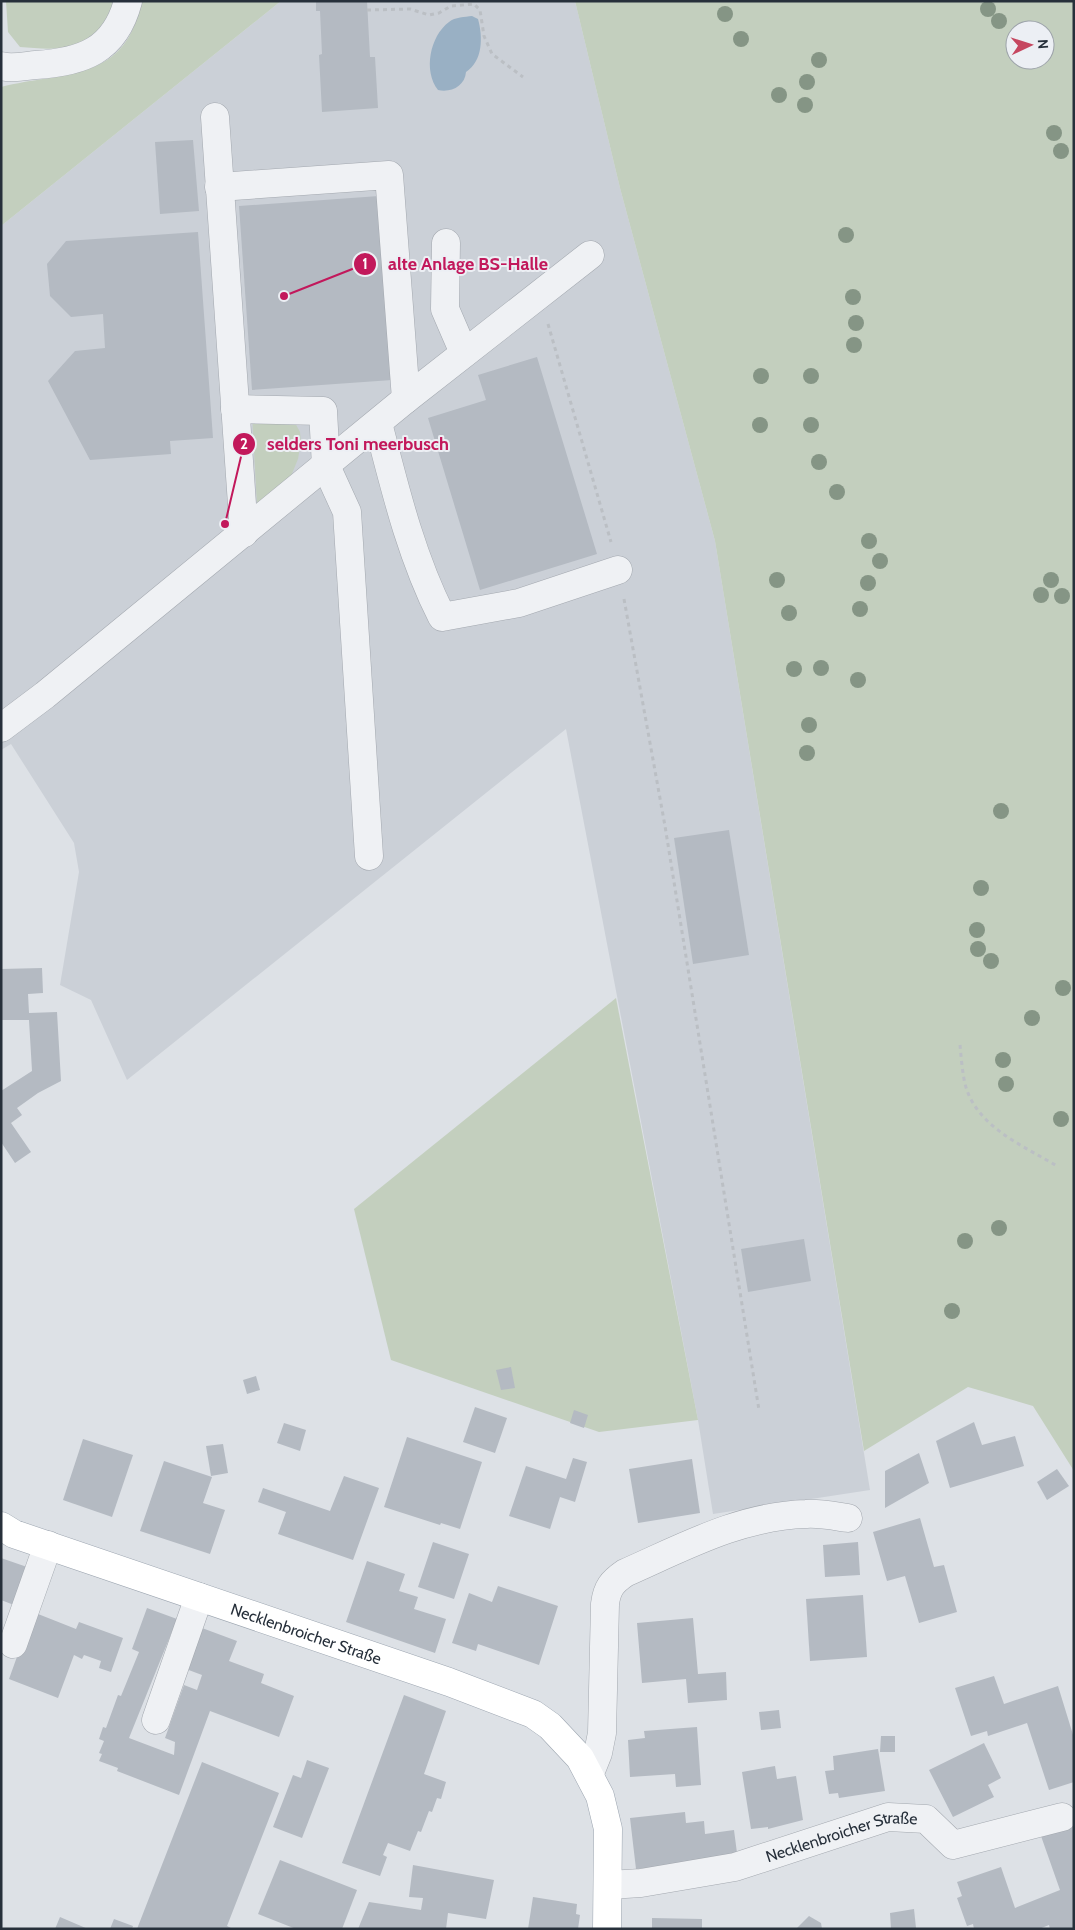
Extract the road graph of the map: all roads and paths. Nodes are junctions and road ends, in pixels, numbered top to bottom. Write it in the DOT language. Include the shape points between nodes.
graph roads {
  1 [pos="128,1"];
  2 [pos="368,10"];
  3 [pos="2,68"];
  4 [pos="522,77"];
  5 [pos="214,117"];
  6 [pos="220,187"];
  7 [pos="446,243"];
  8 [pos="590,255"];
  9 [pos="539,295"];
  10 [pos="464,353"];
  11 [pos="406,399"];
  12 [pos="235,409"];
  13 [pos="378,423"];
  14 [pos="326,466"];
  15 [pos="244,533"];
  16 [pos="618,570"];
  17 [pos="1,728"];
  18 [pos="369,856"];
  19 [pos="960,1045"];
  20 [pos="1057,1166"];
  21 [pos="758,1410"];
  22 [pos="848,1518"];
  23 [pos="1,1526"];
  24 [pos="48,1546"];
  25 [pos="199,1597"];
  26 [pos="13,1644"];
  27 [pos="156,1720"];
  28 [pos="590,1773"];
  29 [pos="1062,1817"];
  30 [pos="609,1885"];
  31 [pos="608,1929"];
  1 -- 3 [label="street" via="107,42 88,56 64,64"];
  2 -- 4 [label="path" via="410,9 429,15 451,6 474,4 480,10 484,36 492,54"];
  5 -- 6 [label="street"];
  6 -- 11 [label="street" via="389,175 401,222"];
  6 -- 12 [label="street"];
  7 -- 10 [label="street" via="445,309"];
  8 -- 9 [label="street"];
  9 -- 10 [label="street"];
  9 -- 16 [label="path"];
  10 -- 11 [label="street"];
  11 -- 13 [label="street"];
  12 -- 14 [label="street" via="323,411"];
  12 -- 15 [label="street"];
  13 -- 14 [label="street"];
  13 -- 16 [label="street" via="405,526 424,582 442,617 519,603"];
  14 -- 15 [label="street"];
  14 -- 18 [label="street" via="347,512"];
  15 -- 17 [label="street" via="204,558 96,644 40,690"];
  16 -- 21 [label="path" via="665,826"];
  19 -- 20 [label="path" via="964,1080 970,1098 981,1114 996,1129"];
  22 -- 28 [label="street" via="808,1514 759,1519 714,1533 613,1581 605,1604 602,1733"];
  23 -- 24 [label="main road, Necklenbroicher Straße"];
  24 -- 25 [label="main road, Necklenbroicher Straße"];
  24 -- 26 [label="street"];
  25 -- 27 [label="street"];
  25 -- 28 [label="main road, Necklenbroicher Straße" via="524,1710 550,1726 566,1741"];
  28 -- 30 [label="main road, Necklenbroicher Straße" via="600,1796 608,1830"];
  29 -- 30 [label="street, Necklenbroicher Straße" via="953,1845 926,1818 888,1817 735,1867 641,1883"];
  30 -- 31 [label="main road, Necklenbroicher Straße"];
}
